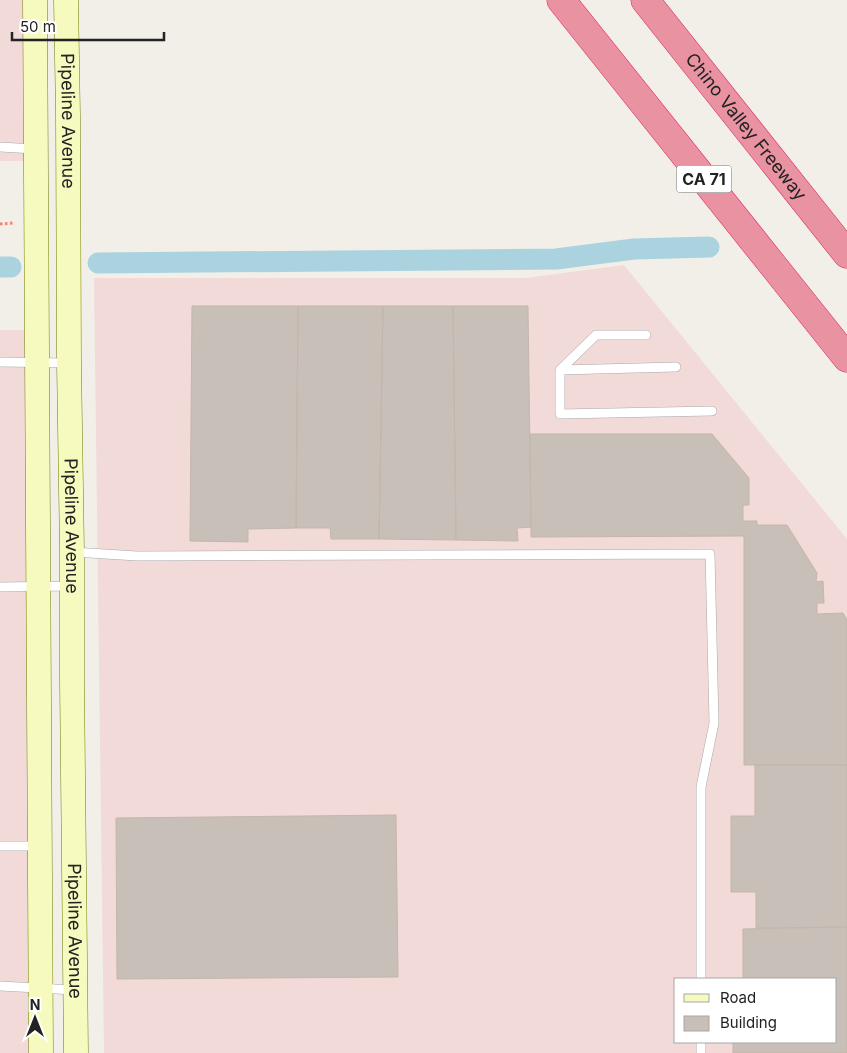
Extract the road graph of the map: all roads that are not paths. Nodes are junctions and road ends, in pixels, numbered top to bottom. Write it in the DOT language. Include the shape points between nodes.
graph roads {
  1 [pos="35,0"];
  2 [pos="66,0"];
  3 [pos="562,0"];
  4 [pos="645,0"];
  5 [pos="0,147"];
  6 [pos="35,149"];
  7 [pos="847,254"];
  8 [pos="646,335"];
  9 [pos="847,358"];
  10 [pos="0,362"];
  11 [pos="37,362"];
  12 [pos="69,363"];
  13 [pos="676,367"];
  14 [pos="560,370"];
  15 [pos="712,411"];
  16 [pos="72,552"];
  17 [pos="0,586"];
  18 [pos="39,586"];
  19 [pos="73,586"];
  20 [pos="0,846"];
  21 [pos="40,846"];
  22 [pos="701,978"];
  23 [pos="0,986"];
  24 [pos="41,988"];
  25 [pos="74,990"];
  26 [pos="42,1053"];
  27 [pos="76,1053"];
  1 -- 6 [label="main road, Pipeline Avenue"];
  2 -- 12 [label="main road, Pipeline Avenue"];
  3 -- 9 [label="highway, CA 71"];
  4 -- 7 [label="highway, Chino Valley Freeway"];
  5 -- 6 [label="lane"];
  6 -- 11 [label="main road, Pipeline Avenue"];
  8 -- 14 [label="lane" via="596,335"];
  10 -- 11 [label="lane"];
  11 -- 12 [label="lane"];
  11 -- 18 [label="main road, Pipeline Avenue"];
  12 -- 16 [label="main road, Pipeline Avenue"];
  13 -- 14 [label="lane"];
  14 -- 15 [label="lane" via="560,414"];
  16 -- 19 [label="main road, Pipeline Avenue"];
  16 -- 22 [label="lane" via="137,556 710,554 714,723 701,787"];
  17 -- 18 [label="lane"];
  18 -- 19 [label="lane"];
  18 -- 21 [label="main road, Pipeline Avenue"];
  19 -- 25 [label="main road, Pipeline Avenue"];
  20 -- 21 [label="lane"];
  21 -- 24 [label="main road, Pipeline Avenue"];
  23 -- 24 [label="lane"];
  24 -- 25 [label="lane"];
  24 -- 26 [label="main road, Pipeline Avenue"];
  25 -- 27 [label="main road, Pipeline Avenue"];
}
